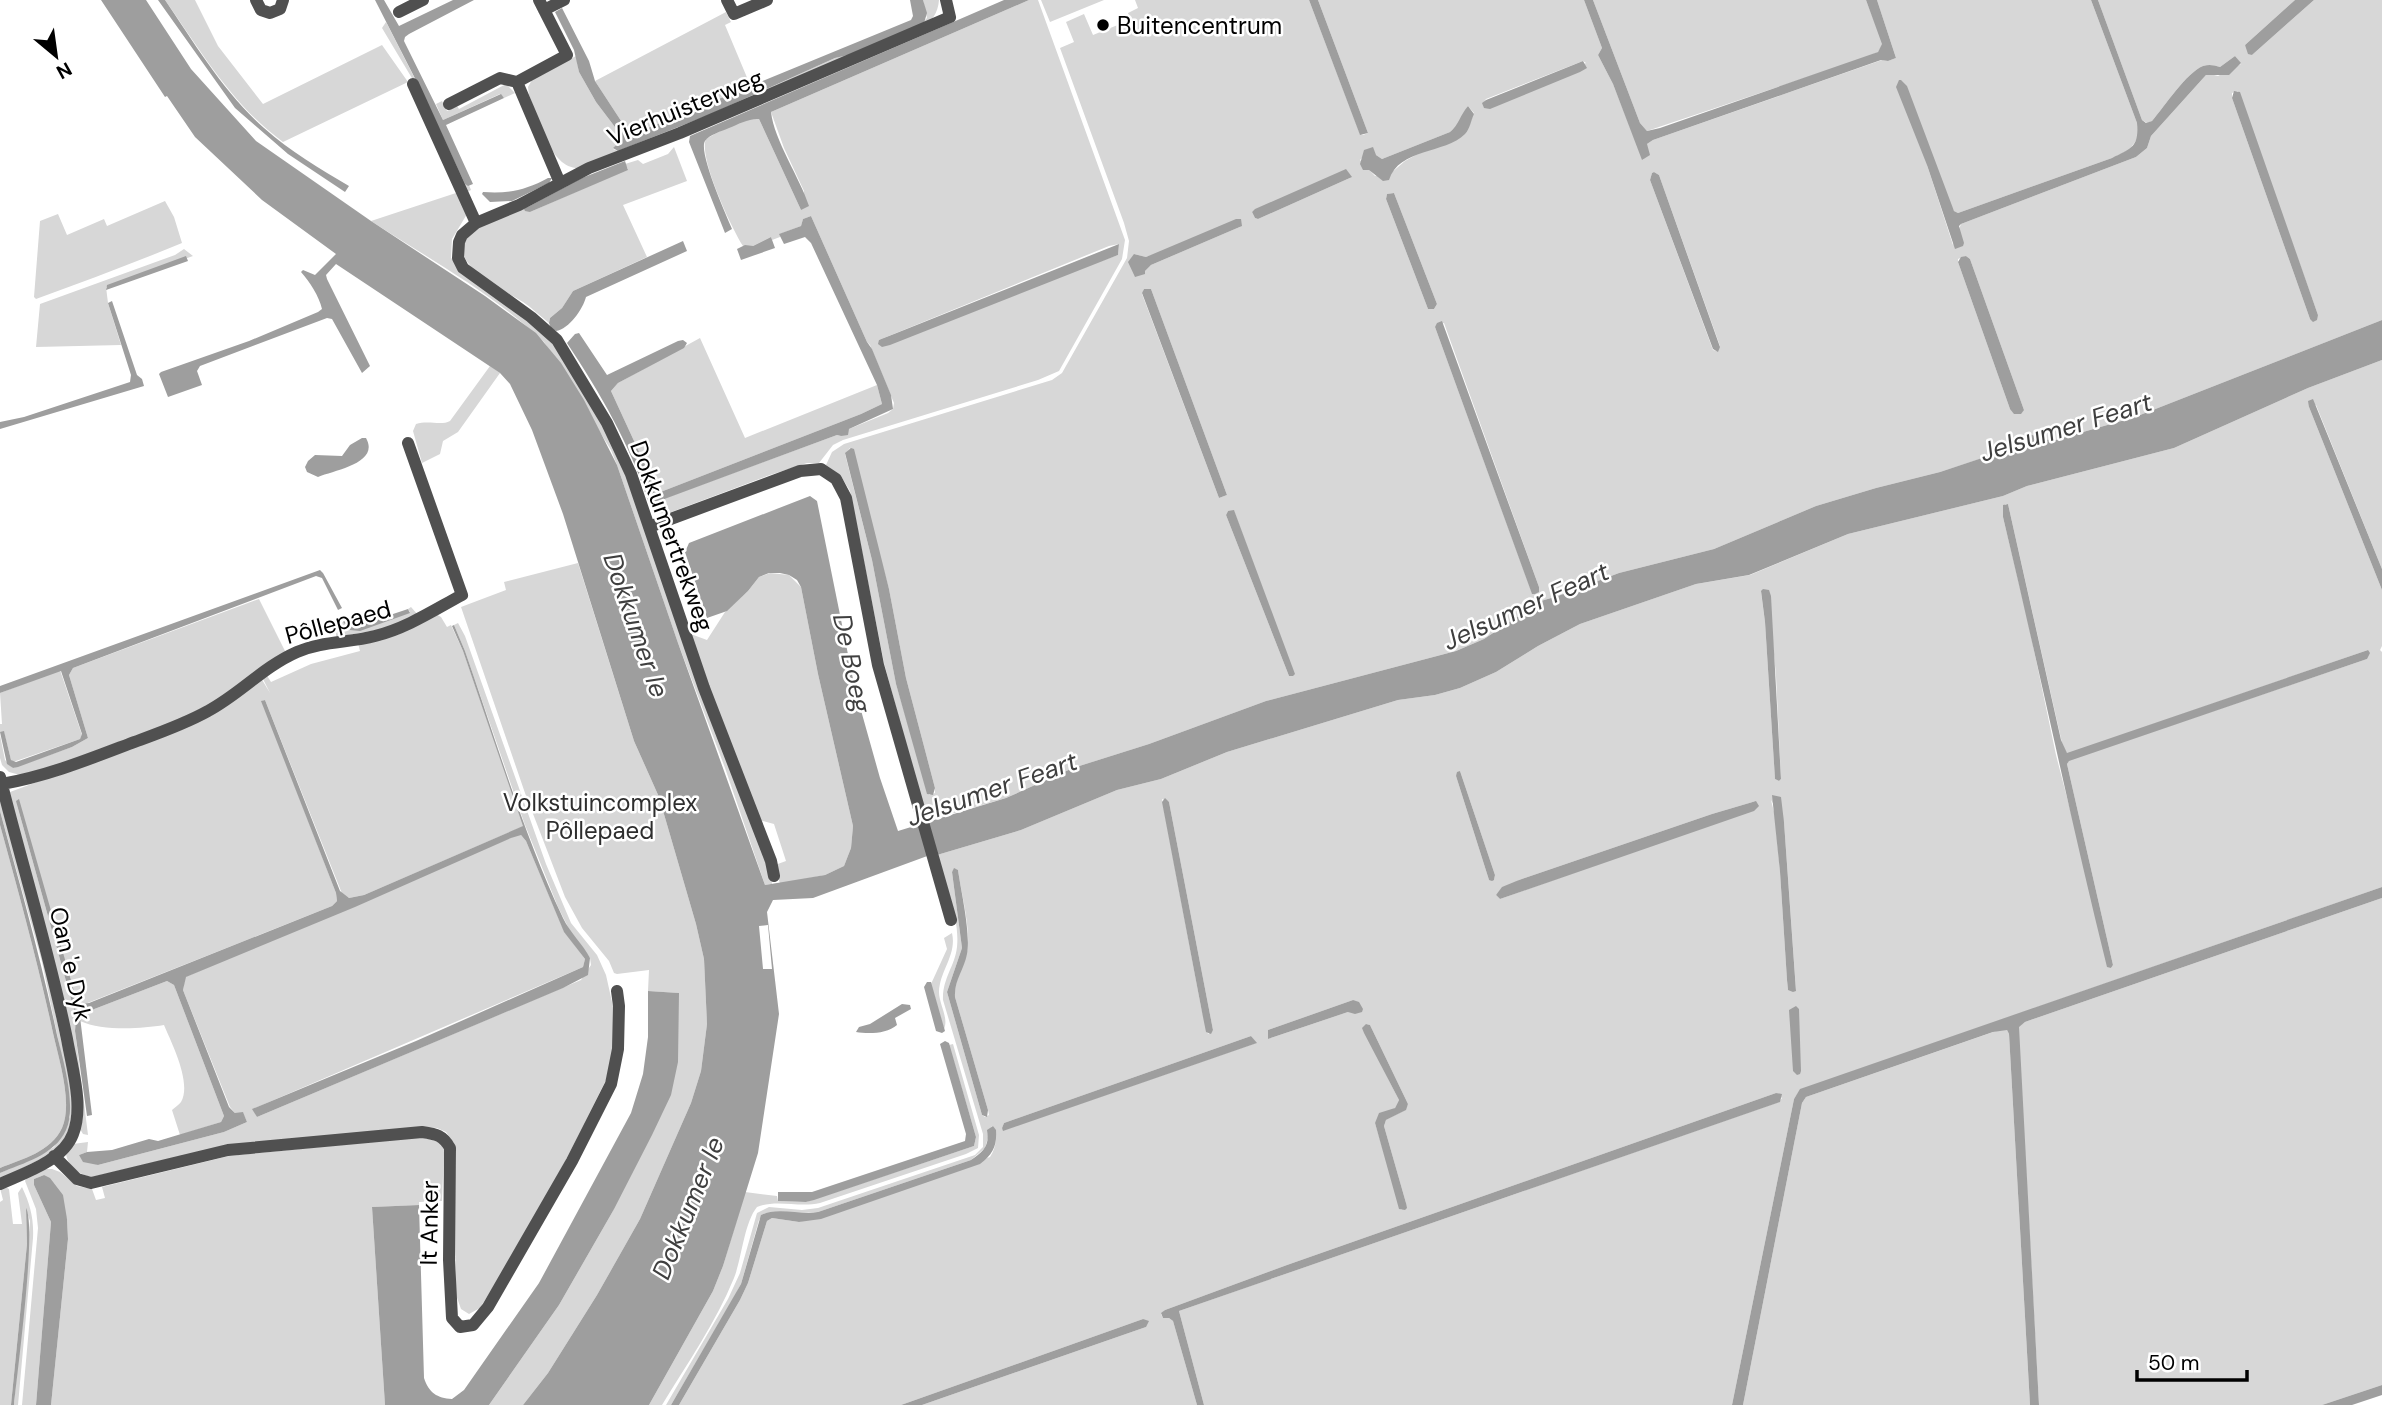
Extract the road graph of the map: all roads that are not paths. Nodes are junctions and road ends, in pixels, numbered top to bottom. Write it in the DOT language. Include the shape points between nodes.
graph roads {
  1 [pos="256,0"];
  2 [pos="283,0"];
  3 [pos="423,0"];
  4 [pos="564,0"];
  5 [pos="727,0"];
  6 [pos="766,0"];
  7 [pos="946,0"];
  8 [pos="542,5"];
  9 [pos="399,12"];
  10 [pos="517,82"];
  11 [pos="413,84"];
  12 [pos="449,104"];
  13 [pos="560,183"];
  14 [pos="476,223"];
  15 [pos="408,443"];
  16 [pos="649,527"];
  17 [pos="1,780"];
  18 [pos="774,876"];
  19 [pos="951,920"];
  20 [pos="617,991"];
  21 [pos="54,1156"];
  22 [pos="0,1184"];
  1 -- 2 [label="street" via="261,10 270,13 280,9"];
  3 -- 9 [label="street"];
  4 -- 8 [label="street"];
  5 -- 6 [label="street" via="734,14"];
  7 -- 13 [label="street, Vierhuisterweg" via="950,17"];
  8 -- 10 [label="street" via="567,55"];
  10 -- 12 [label="street" via="500,78"];
  10 -- 13 [label="street"];
  11 -- 14 [label="street"];
  13 -- 14 [label="street, Vierhuisterweg"];
  14 -- 16 [label="street, Dokkumertrekweg" via="458,242 458,258 469,273 531,317 562,347 620,449"];
  15 -- 17 [label="street, Pôllepaed" via="462,595 389,632 315,646 283,658 223,703 188,721 57,772"];
  16 -- 18 [label="street, Dokkumertrekweg"];
  16 -- 19 [label="street" via="811,468 836,479 846,498 878,664"];
  17 -- 21 [label="street, Oan 'e Dyk" via="51,967 73,1076 76,1124 72,1136"];
  20 -- 21 [label="street, It Anker" via="618,1049 611,1084 516,1261 479,1320 469,1327 460,1327 452,1318 450,1148 435,1133 228,1150 91,1183 77,1179"];
  21 -- 22 [label="street"];
}
